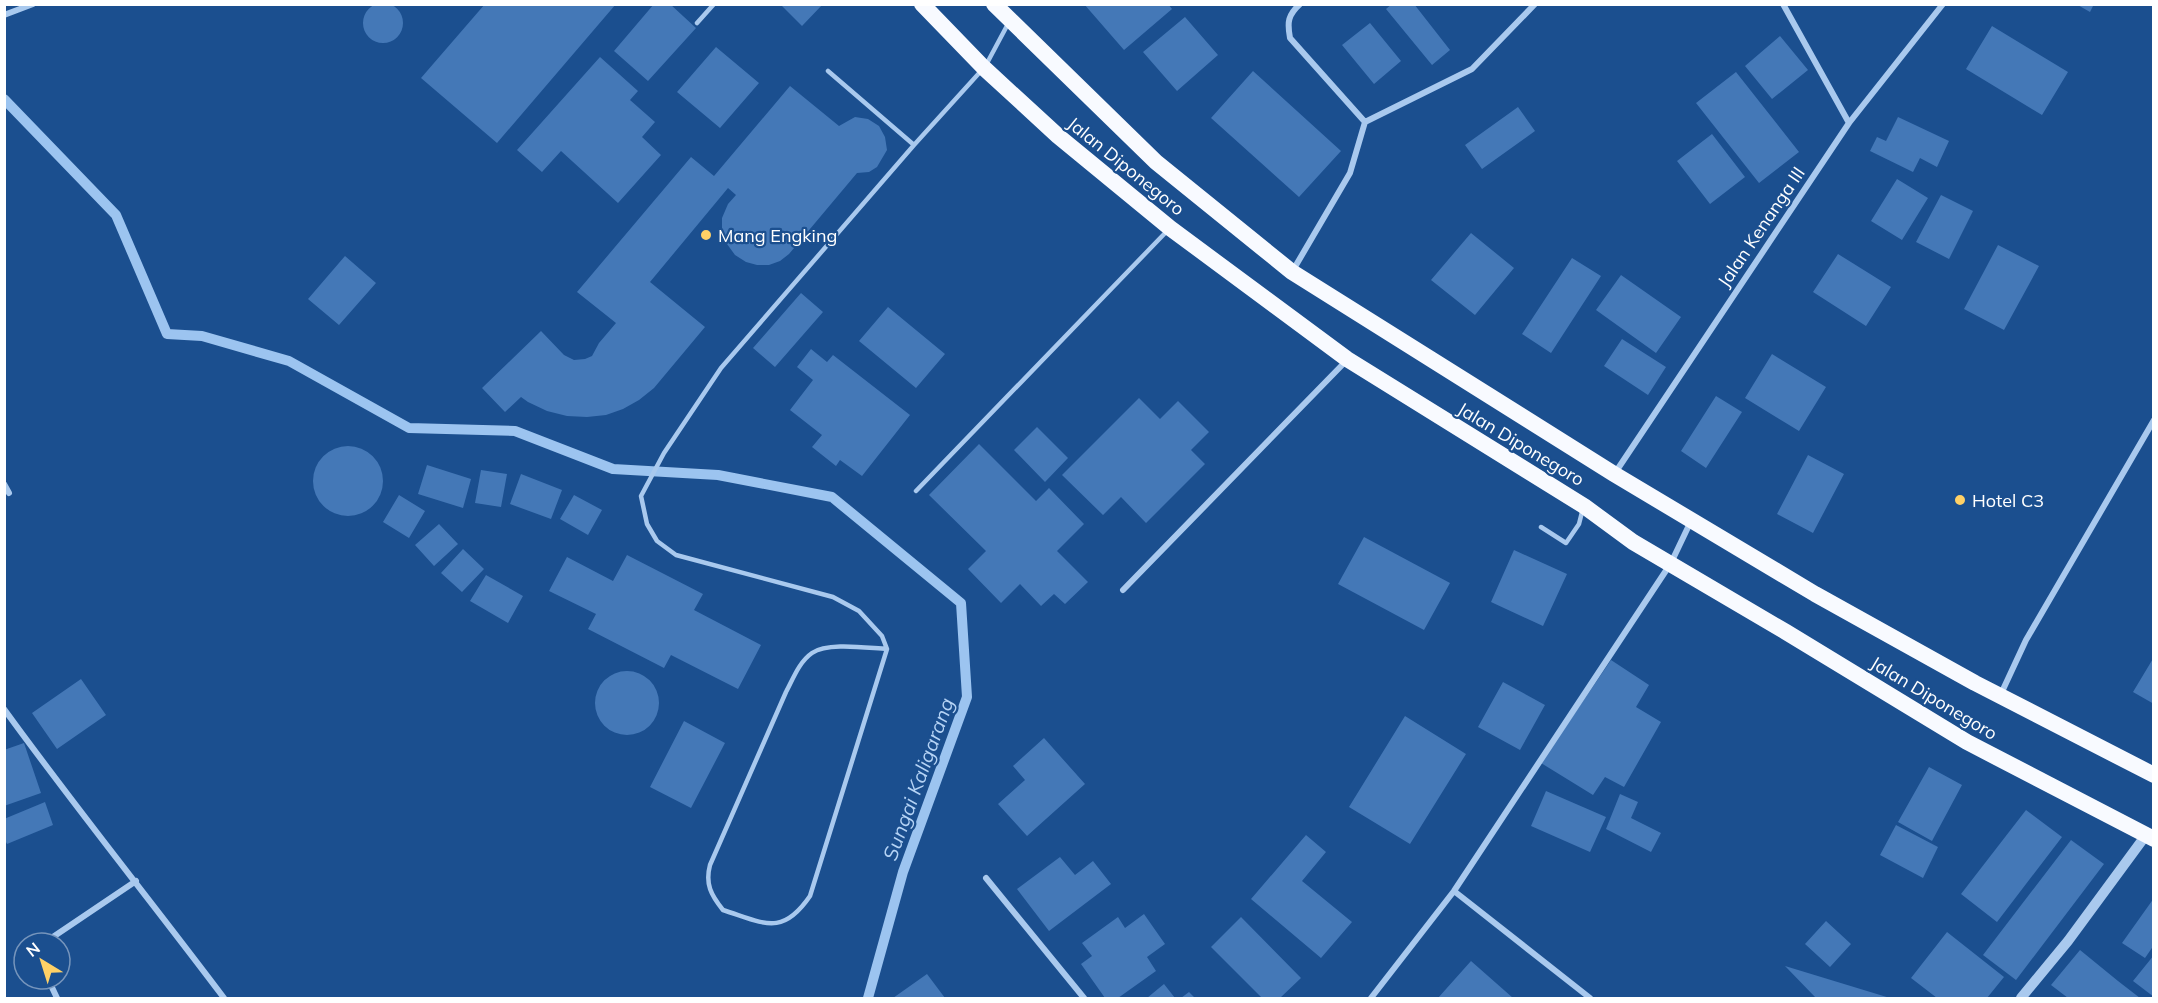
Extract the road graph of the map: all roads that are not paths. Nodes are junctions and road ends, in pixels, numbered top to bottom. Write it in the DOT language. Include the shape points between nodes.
graph roads {
  1 [pos="33,4"];
  2 [pos="714,4"];
  3 [pos="922,4"];
  4 [pos="994,4"];
  5 [pos="1300,4"];
  6 [pos="1535,4"];
  7 [pos="1783,4"];
  8 [pos="1943,4"];
  9 [pos="4,15"];
  10 [pos="1011,20"];
  11 [pos="697,23"];
  12 [pos="984,68"];
  13 [pos="828,71"];
  14 [pos="1365,122"];
  15 [pos="1849,123"];
  16 [pos="914,144"];
  17 [pos="1170,228"];
  18 [pos="1292,272"];
  19 [pos="1347,359"];
  20 [pos="2154,420"];
  21 [pos="1614,474"];
  22 [pos="4,484"];
  23 [pos="916,491"];
  24 [pos="9,493"];
  25 [pos="1584,506"];
  26 [pos="1692,520"];
  27 [pos="1540,527"];
  28 [pos="1671,563"];
  29 [pos="1123,590"];
  30 [pos="887,649"];
  31 [pos="2000,696"];
  32 [pos="4,709"];
  33 [pos="2154,775"];
  34 [pos="2150,837"];
  35 [pos="986,878"];
  36 [pos="136,881"];
  37 [pos="1454,891"];
  38 [pos="62,931"];
  39 [pos="224,999"];
  40 [pos="1084,999"];
  41 [pos="1371,999"];
  42 [pos="1590,999"];
  43 [pos="2021,999"];
  1 -- 9 [label="street"];
  2 -- 11 [label="lane"];
  3 -- 12 [label="highway, Jalan Diponegoro"];
  4 -- 10 [label="highway, Jalan Diponegoro"];
  5 -- 14 [label="street" via="1288,20 1290,38"];
  6 -- 14 [label="street" via="1472,69"];
  7 -- 15 [label="street"];
  8 -- 15 [label="street, Jalan Kenanga III"];
  10 -- 12 [label="lane"];
  10 -- 18 [label="highway, Jalan Diponegoro" via="1156,162"];
  12 -- 16 [label="lane"];
  12 -- 17 [label="highway, Jalan Diponegoro" via="1058,136"];
  13 -- 16 [label="lane"];
  14 -- 18 [label="street" via="1350,173"];
  15 -- 21 [label="street, Jalan Kenanga III"];
  16 -- 30 [label="lane" via="721,368 664,453 641,496 647,524 657,541 676,555 833,597 859,611 882,636"];
  17 -- 19 [label="highway, Jalan Diponegoro"];
  17 -- 23 [label="lane"];
  18 -- 21 [label="highway, Jalan Diponegoro"];
  19 -- 25 [label="highway, Jalan Diponegoro"];
  19 -- 29 [label="street"];
  20 -- 31 [label="street" via="2026,640"];
  21 -- 26 [label="highway, Jalan Diponegoro"];
  22 -- 24 [label="street"];
  25 -- 27 [label="lane" via="1579,524 1566,543"];
  25 -- 28 [label="highway, Jalan Diponegoro" via="1633,542"];
  26 -- 28 [label="street"];
  26 -- 31 [label="highway, Jalan Diponegoro" via="1815,594"];
  28 -- 34 [label="highway, Jalan Diponegoro" via="1967,742"];
  28 -- 37 [label="street"];
  30 -- 30 [label="lane" via="818,650 798,669 710,865 709,889 723,910 767,924 780,923 792,918 810,896"];
  31 -- 33 [label="highway, Jalan Diponegoro"];
  32 -- 36 [label="street"];
  34 -- 43 [label="street"];
  35 -- 40 [label="street"];
  36 -- 38 [label="street"];
  36 -- 39 [label="street"];
  37 -- 41 [label="street"];
  37 -- 42 [label="street"];
}
